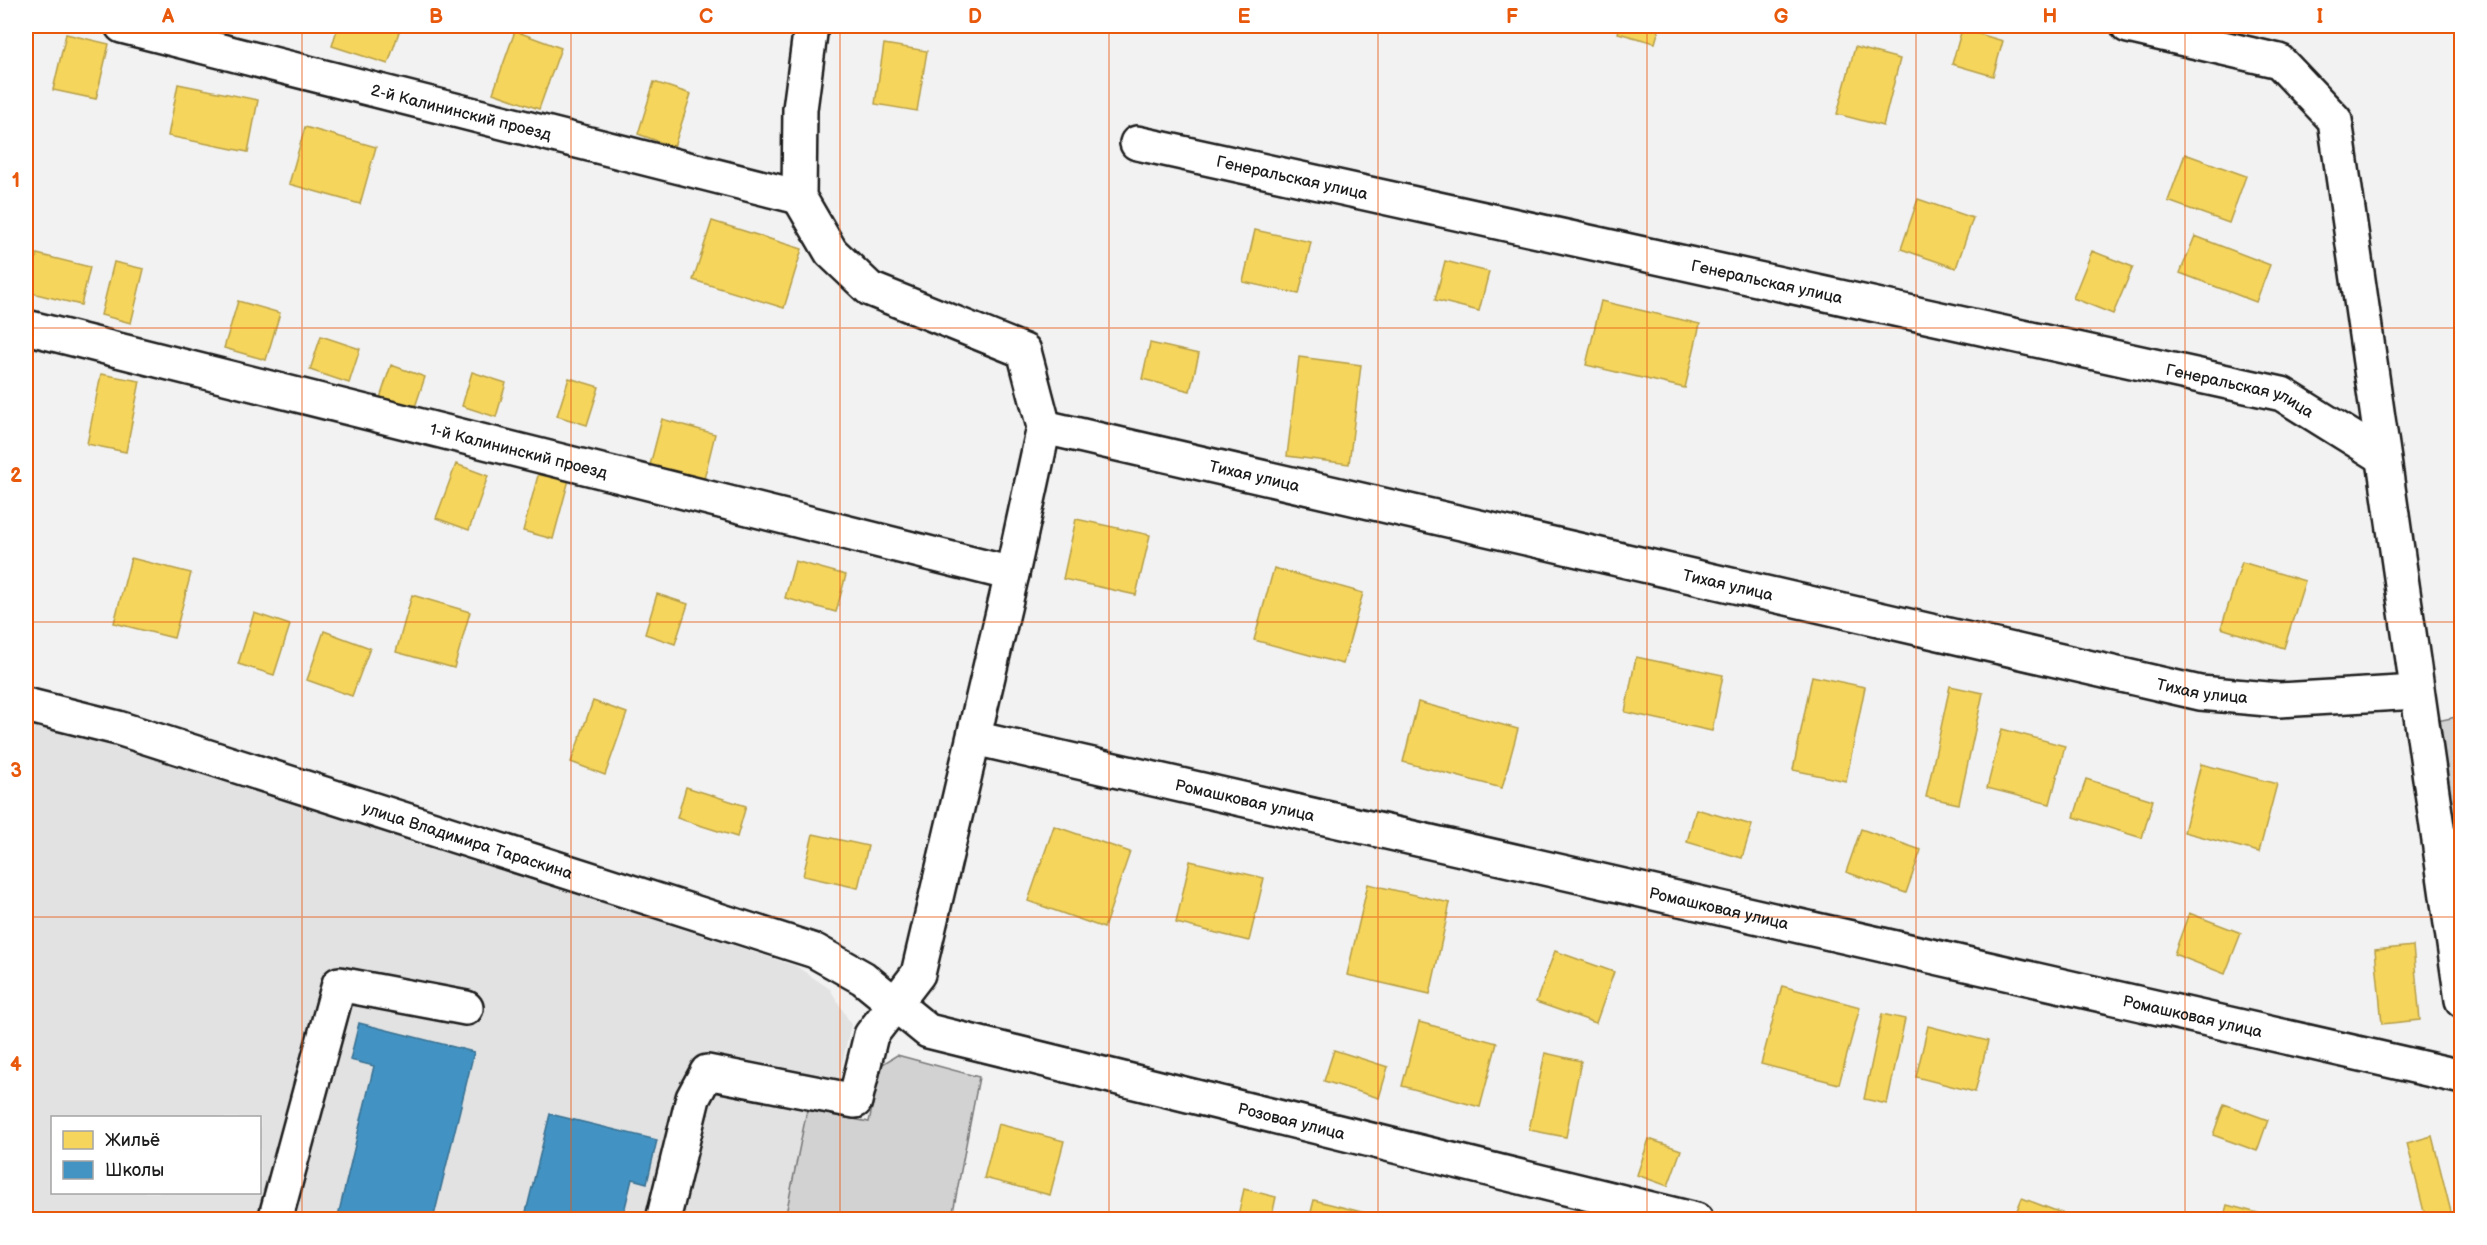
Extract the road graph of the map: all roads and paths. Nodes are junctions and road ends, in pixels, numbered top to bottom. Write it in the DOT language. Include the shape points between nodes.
graph roads {
  1 [pos="122,26"];
  2 [pos="810,26"];
  3 [pos="2128,26"];
  4 [pos="1137,143"];
  5 [pos="799,197"];
  6 [pos="26,327"];
  7 [pos="1044,427"];
  8 [pos="2383,457"];
  9 [pos="1011,574"];
  10 [pos="2417,692"];
  11 [pos="26,705"];
  12 [pos="974,738"];
  13 [pos="2462,1000"];
  14 [pos="896,1004"];
  15 [pos="466,1008"];
  16 [pos="2462,1077"];
  17 [pos="275,1220"];
  18 [pos="663,1220"];
  19 [pos="1696,1220"];
  1 -- 5 [label="street, 2-й Калининский проезд"];
  2 -- 5 [label="street" via="800,109"];
  3 -- 8 [label="street" via="2279,61 2335,120"];
  4 -- 8 [label="street, Генеральская улица" via="2282,394"];
  5 -- 7 [label="street" via="831,252 870,289 1024,351"];
  6 -- 9 [label="street, 1-й Калининский проезд"];
  7 -- 9 [label="street"];
  7 -- 10 [label="street, Тихая улица" via="2200,693 2279,700"];
  8 -- 10 [label="street"];
  9 -- 12 [label="street"];
  10 -- 13 [label="street"];
  11 -- 14 [label="street, улица Владимира Тараскина" via="118,728 815,951 863,978"];
  12 -- 14 [label="street" via="918,974"];
  12 -- 16 [label="street, Ромашковая улица"];
  14 -- 18 [label="street" via="871,1035 855,1101 706,1072 693,1098"];
  14 -- 19 [label="street, Розовая улица" via="928,1031"];
  15 -- 17 [label="street" via="339,984"];
}
